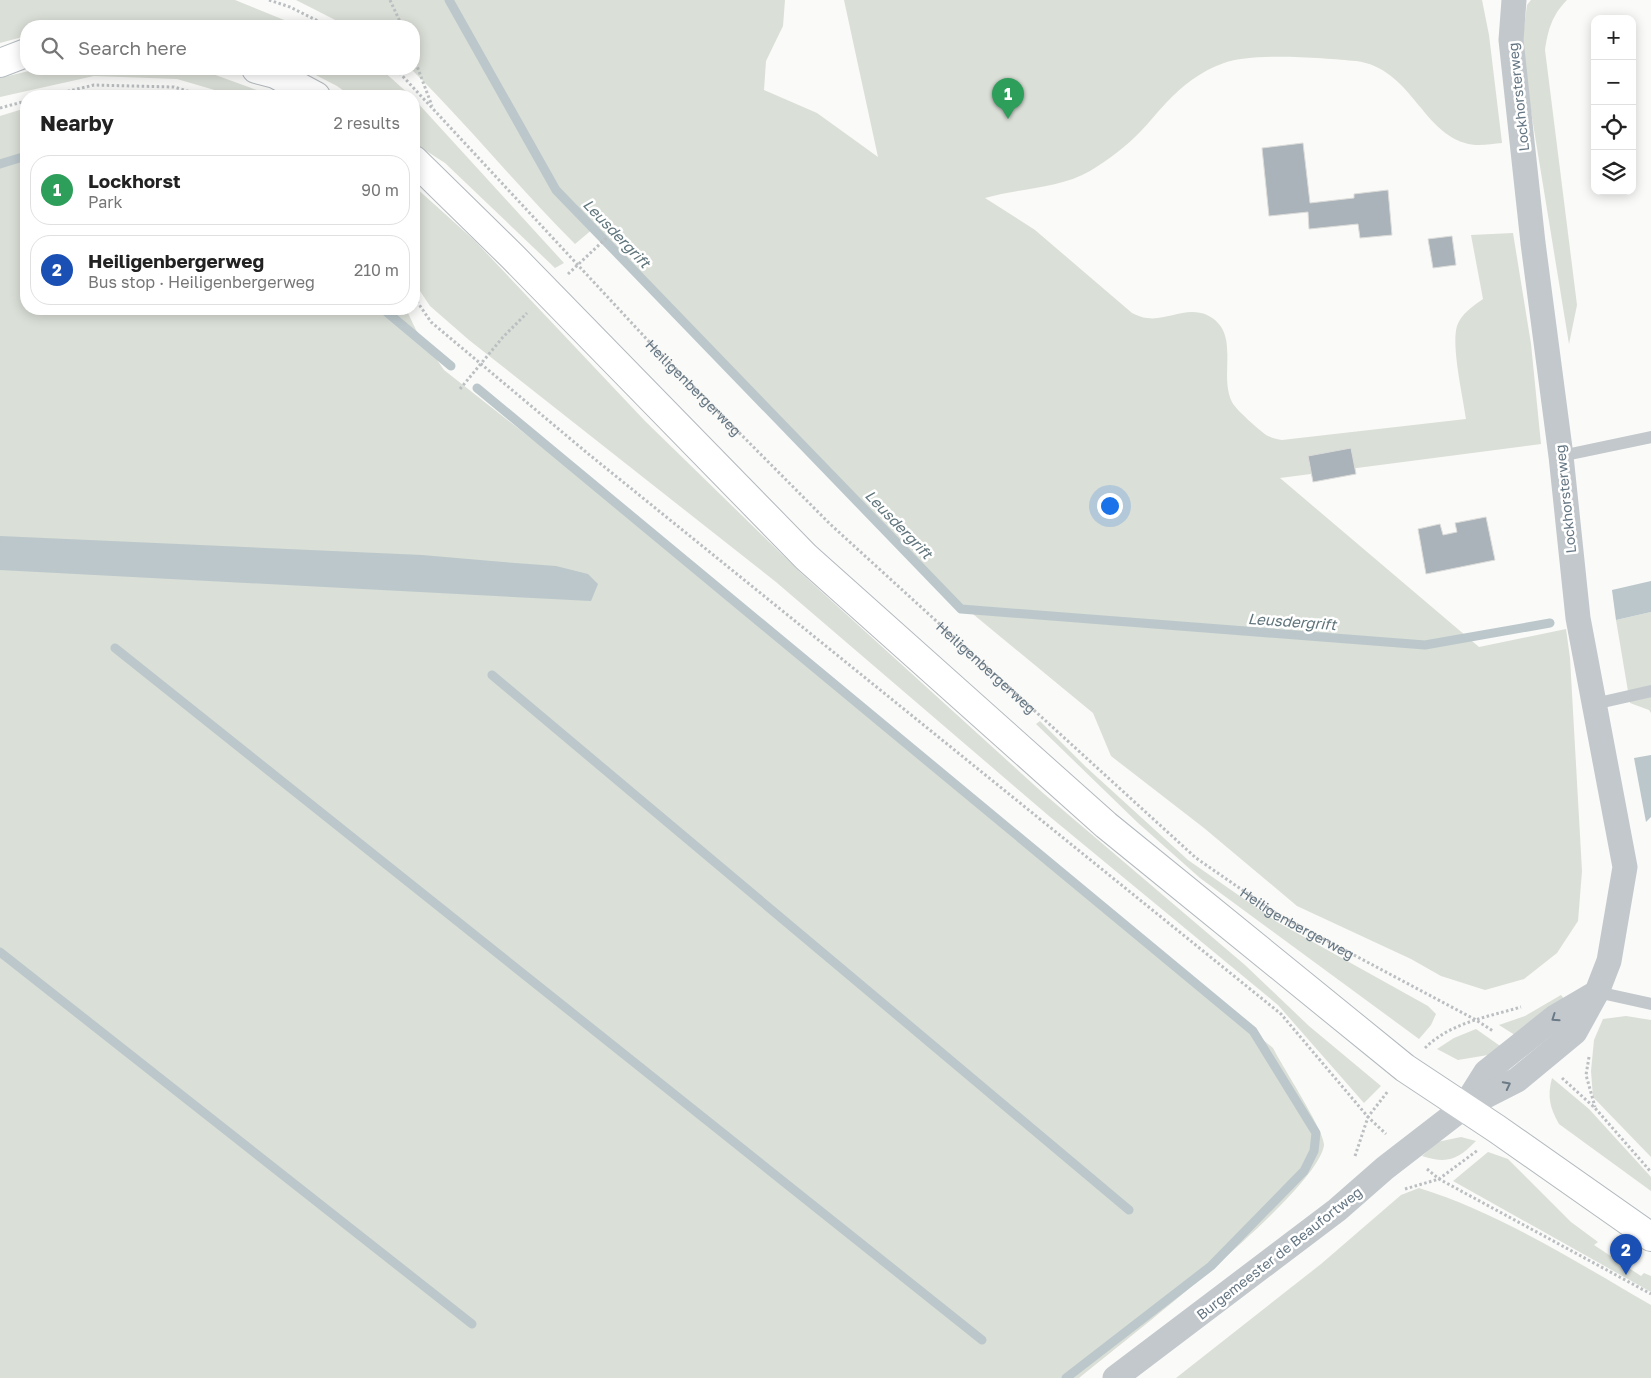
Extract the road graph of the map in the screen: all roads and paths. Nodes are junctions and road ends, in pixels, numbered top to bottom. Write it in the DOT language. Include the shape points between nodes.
graph roads {
  1 [pos="269,0"];
  2 [pos="390,0"];
  3 [pos="1514,0"];
  4 [pos="316,20"];
  5 [pos="399,20"];
  6 [pos="20,55"];
  7 [pos="0,63"];
  8 [pos="420,74"];
  9 [pos="277,75"];
  10 [pos="402,75"];
  11 [pos="73,90"];
  12 [pos="184,90"];
  13 [pos="305,90"];
  14 [pos="415,90"];
  15 [pos="420,95"];
  16 [pos="20,103"];
  17 [pos="0,108"];
  18 [pos="434,110"];
  19 [pos="420,166"];
  20 [pos="617,228"];
  21 [pos="577,264"];
  22 [pos="548,292"];
  23 [pos="420,306"];
  24 [pos="481,364"];
  25 [pos="460,389"];
  26 [pos="1651,437"];
  27 [pos="1561,456"];
  28 [pos="1651,691"];
  29 [pos="1594,704"];
  30 [pos="1597,992"];
  31 [pos="1651,1004"];
  32 [pos="1530,1005"];
  33 [pos="1476,1020"];
  34 [pos="1518,1046"];
  35 [pos="1543,1065"];
  36 [pos="1405,1068"];
  37 [pos="1464,1107"];
  38 [pos="1406,1151"];
  39 [pos="1651,1172"];
  40 [pos="1651,1237"];
  41 [pos="1651,1294"];
  42 [pos="1115,1378"];
  1 -- 4 [label="path"];
  2 -- 5 [label="path"];
  3 -- 27 [label="street, Lockhorsterweg" via="1512,40 1533,243"];
  6 -- 7 [label="main road"];
  8 -- 18 [label="path"];
  9 -- 13 [label="main road"];
  10 -- 14 [label="path, Heiligenbergerweg"];
  11 -- 12 [label="path" via="94,85"];
  15 -- 18 [label="path, Heiligenbergerweg"];
  16 -- 17 [label="path"];
  18 -- 21 [label="path, Heiligenbergerweg"];
  19 -- 22 [label="main road"];
  20 -- 21 [label="path"];
  21 -- 22 [label="path"];
  21 -- 33 [label="path, Heiligenbergerweg" via="654,347 830,524 1196,858 1277,914"];
  22 -- 24 [label="path" via="503,336"];
  22 -- 36 [label="main road" via="806,557 1106,825"];
  23 -- 24 [label="path" via="431,322"];
  24 -- 25 [label="path"];
  24 -- 36 [label="path" via="1281,1014 1368,1117"];
  26 -- 27 [label="lane"];
  27 -- 29 [label="street, Lockhorsterweg" via="1578,618"];
  28 -- 29 [label="lane"];
  29 -- 30 [label="street, Lockhorsterweg" via="1625,867 1609,962"];
  30 -- 31 [label="lane"];
  30 -- 34 [label="street, one-way" via="1555,1017"];
  30 -- 35 [label="street, Lockhorsterweg" via="1575,1032"];
  32 -- 33 [label="path"];
  33 -- 34 [label="path, Heiligenbergerweg"];
  33 -- 36 [label="path" via="1441,1033"];
  34 -- 37 [label="street" via="1486,1072"];
  37 -- 35 [label="street, Lockhorsterweg, one-way"];
  35 -- 39 [label="path" via="1595,1108"];
  36 -- 37 [label="main road"];
  37 -- 38 [label="street, Burgemeester de Beaufortweg"];
  37 -- 40 [label="main road"];
  38 -- 41 [label="path" via="1439,1178"];
  38 -- 42 [label="street, Burgemeester de Beaufortweg" via="1337,1210"];
}
